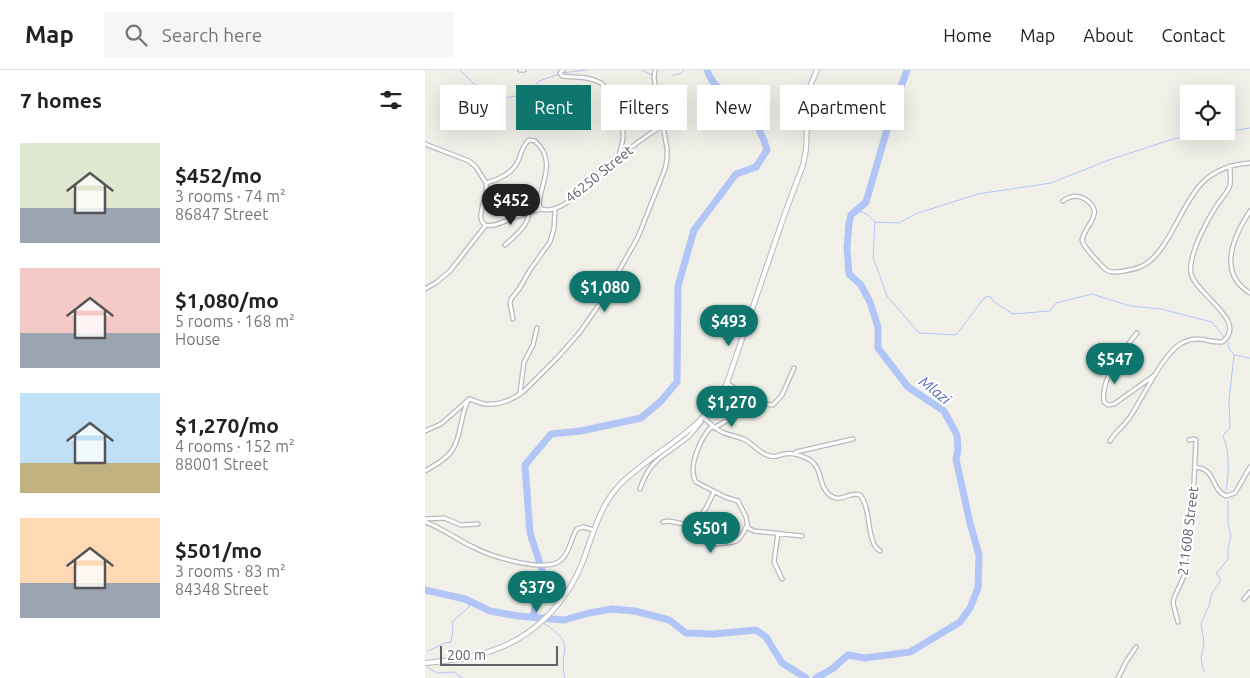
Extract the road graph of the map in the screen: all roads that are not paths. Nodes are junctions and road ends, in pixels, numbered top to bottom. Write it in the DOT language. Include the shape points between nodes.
graph roads {
  1 [pos="563,70"];
  2 [pos="655,70"];
  3 [pos="817,70"];
  4 [pos="656,85"];
  5 [pos="656,130"];
  6 [pos="663,130"];
  7 [pos="425,144"];
  8 [pos="619,157"];
  9 [pos="1250,163"];
  10 [pos="1229,166"];
  11 [pos="486,183"];
  12 [pos="1063,201"];
  13 [pos="541,209"];
  14 [pos="555,209"];
  15 [pos="1250,211"];
  16 [pos="529,213"];
  17 [pos="486,225"];
  18 [pos="505,245"];
  19 [pos="425,289"];
  20 [pos="1250,293"];
  21 [pos="513,319"];
  22 [pos="537,328"];
  23 [pos="1137,333"];
  24 [pos="794,368"];
  25 [pos="1155,375"];
  26 [pos="727,383"];
  27 [pos="520,394"];
  28 [pos="467,401"];
  29 [pos="740,413"];
  30 [pos="703,420"];
  31 [pos="712,425"];
  32 [pos="425,431"];
  33 [pos="853,440"];
  34 [pos="1189,440"];
  35 [pos="1110,441"];
  36 [pos="795,454"];
  37 [pos="1195,467"];
  38 [pos="1250,467"];
  39 [pos="425,471"];
  40 [pos="640,489"];
  41 [pos="714,492"];
  42 [pos="425,520"];
  43 [pos="663,522"];
  44 [pos="478,524"];
  45 [pos="694,526"];
  46 [pos="747,526"];
  47 [pos="595,530"];
  48 [pos="777,533"];
  49 [pos="802,536"];
  50 [pos="881,551"];
  51 [pos="782,579"];
  52 [pos="1250,592"];
  53 [pos="1244,599"];
  54 [pos="1177,622"];
  55 [pos="1136,648"];
  56 [pos="425,663"];
  57 [pos="1118,678"];
  1 -- 8 [label="street" via="560,73 563,76 583,77 601,83 611,96 623,128"];
  2 -- 4 [label="street"];
  3 -- 26 [label="street" via="807,98 803,165"];
  5 -- 8 [label="street, 46250 Street"];
  6 -- 27 [label="street" via="667,148 665,169 634,246 603,300 579,332"];
  7 -- 11 [label="street" via="473,164"];
  8 -- 14 [label="street, 46250 Street" via="579,193"];
  9 -- 10 [label="street"];
  10 -- 12 [label="street" via="1204,181 1161,249 1151,261 1136,269 1110,272 1090,253 1082,240 1094,215 1094,207 1080,196 1074,195"];
  10 -- 25 [label="street" via="1230,185 1206,224 1193,254 1191,272 1197,284 1228,318 1233,330 1222,342 1202,338 1181,343"];
  11 -- 13 [label="street, 46250 Street" via="511,170 525,144 535,140 546,165 545,183 539,200"];
  11 -- 17 [label="street" via="481,217"];
  13 -- 14 [label="street, 46250 Street"];
  13 -- 16 [label="street"];
  14 -- 21 [label="street" via="550,242 511,299"];
  15 -- 20 [label="street" via="1230,257 1232,273"];
  16 -- 17 [label="street" via="499,224"];
  16 -- 18 [label="street" via="523,227"];
  17 -- 19 [label="street" via="450,271"];
  22 -- 27 [label="street" via="524,362"];
  23 -- 25 [label="street" via="1116,360 1104,391 1104,402 1111,406"];
  24 -- 26 [label="street" via="782,395 773,405 754,399"];
  25 -- 35 [label="street" via="1130,418"];
  26 -- 30 [label="street"];
  27 -- 28 [label="street" via="497,403"];
  28 -- 32 [label="street" via="441,424"];
  28 -- 39 [label="street" via="454,447"];
  29 -- 31 [label="street"];
  30 -- 31 [label="street"];
  30 -- 40 [label="street" via="689,436 654,462"];
  30 -- 47 [label="street" via="623,481 607,503"];
  31 -- 36 [label="street" via="723,433 744,439 767,456"];
  31 -- 41 [label="street" via="700,443 693,472 696,482"];
  33 -- 36 [label="street"];
  34 -- 37 [label="street, 211608 Street" via="1196,440"];
  36 -- 50 [label="street" via="816,465 829,495 844,498 856,494 862,498 871,535 876,548"];
  37 -- 38 [label="street, 211608 Street" via="1209,472 1218,490 1226,496 1235,493"];
  37 -- 54 [label="street, 211608 Street" via="1184,576 1173,598"];
  41 -- 45 [label="street"];
  41 -- 46 [label="street" via="738,501"];
  42 -- 44 [label="street" via="444,518 461,526"];
  42 -- 47 [label="street" via="473,547 520,562 545,565 558,562 565,556 575,532 580,528"];
  43 -- 45 [label="street"];
  45 -- 46 [label="street" via="711,545 738,541"];
  46 -- 48 [label="street" via="754,531"];
  47 -- 56 [label="street" via="572,585 542,622 505,646 487,653"];
  48 -- 49 [label="street"];
  48 -- 51 [label="street" via="774,562"];
  52 -- 53 [label="street"];
  55 -- 57 [label="street"];
}
